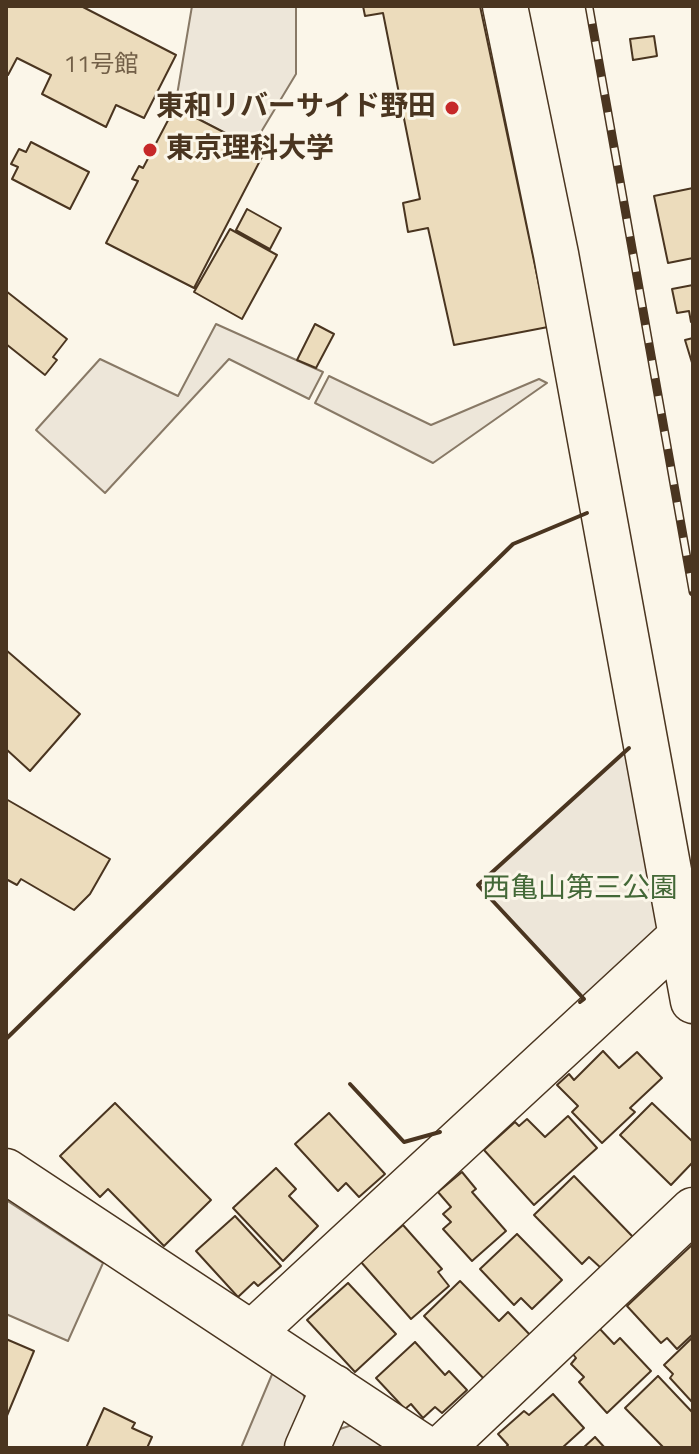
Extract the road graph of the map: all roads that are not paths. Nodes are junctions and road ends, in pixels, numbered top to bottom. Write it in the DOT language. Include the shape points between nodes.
graph roads {
  1 [pos="505,6"];
  2 [pos="681,936"];
  3 [pos="693,1001"];
  4 [pos="6,1171"];
  5 [pos="693,1210"];
  6 [pos="252,1333"];
  7 [pos="334,1387"];
  8 [pos="307,1448"];
  9 [pos="425,1448"];
  10 [pos="442,1448"];
  1 -- 2 [label="street"];
  2 -- 3 [label="street"];
  2 -- 6 [label="street"];
  4 -- 6 [label="street"];
  5 -- 10 [label="street"];
  6 -- 7 [label="street"];
  7 -- 8 [label="street"];
  7 -- 9 [label="street"];
}
